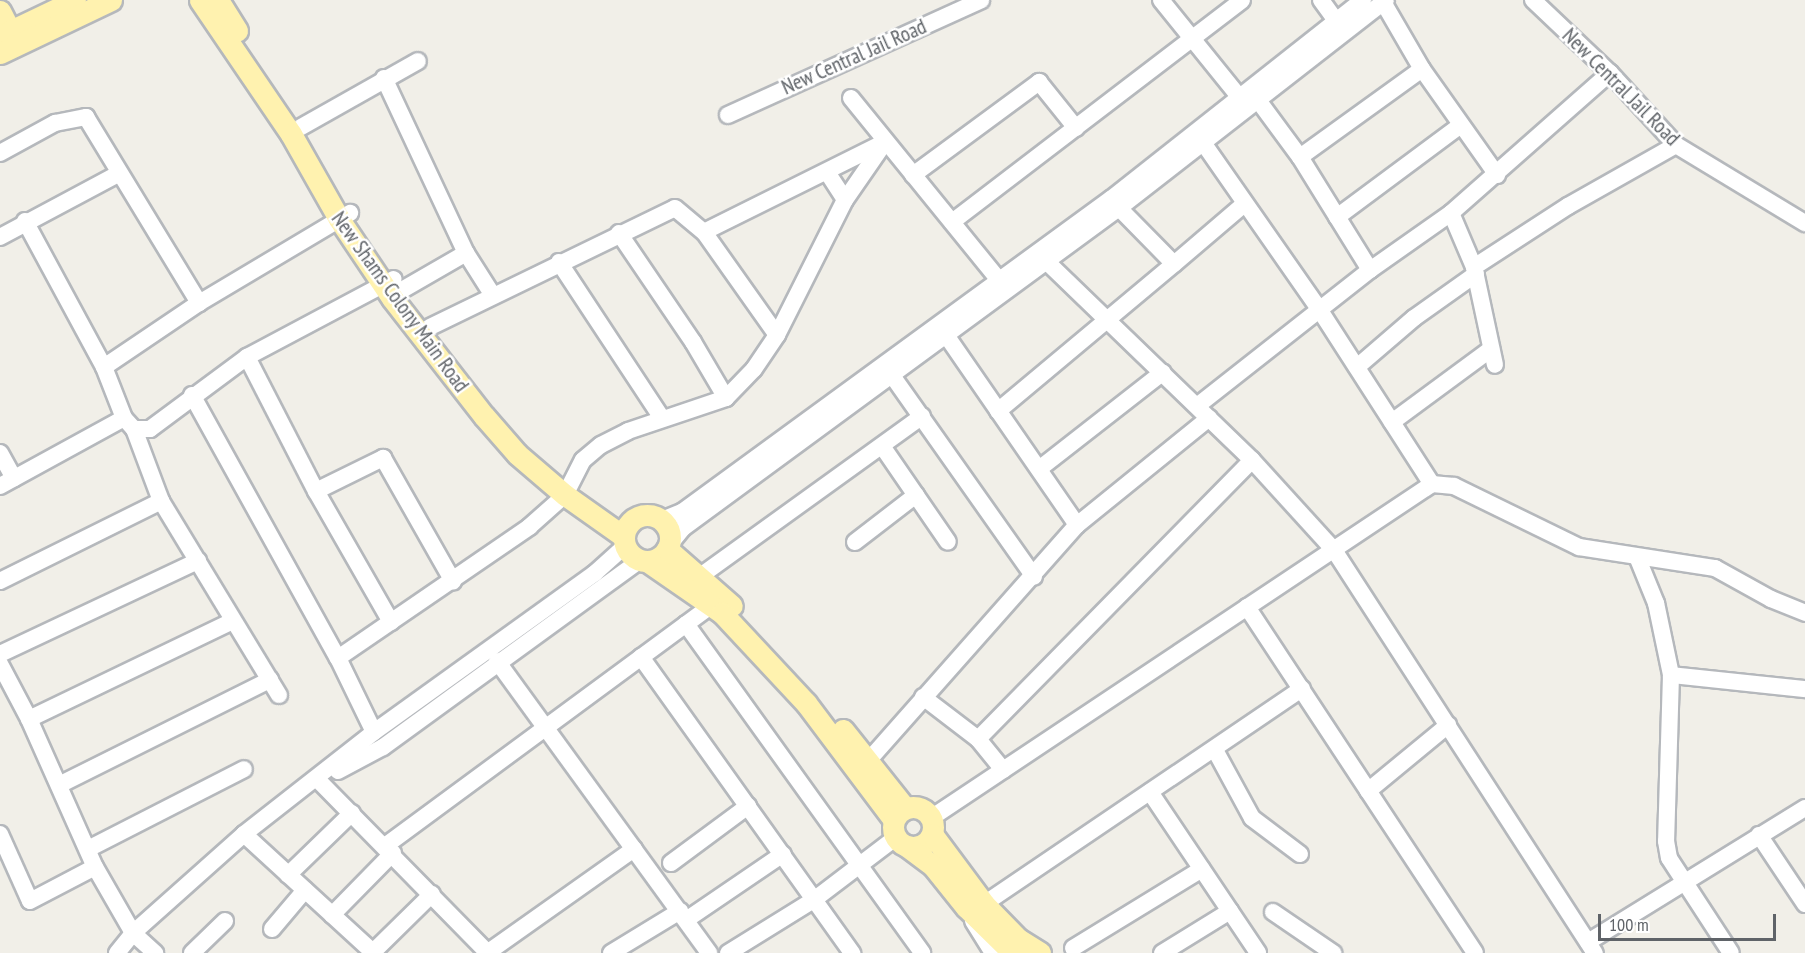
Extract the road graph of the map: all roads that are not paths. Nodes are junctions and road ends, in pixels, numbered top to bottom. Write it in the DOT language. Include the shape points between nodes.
graph roads {
  1 [pos="75,0"];
  2 [pos="111,0"];
  3 [pos="200,0"];
  4 [pos="218,0"];
  5 [pos="981,0"];
  6 [pos="1161,0"];
  7 [pos="1242,0"];
  8 [pos="1321,0"];
  9 [pos="1363,0"];
  10 [pos="1533,0"];
  11 [pos="1385,1"];
  12 [pos="0,11"];
  13 [pos="1337,22"];
  14 [pos="1193,40"];
  15 [pos="5,46"];
  16 [pos="418,61"];
  17 [pos="1422,69"];
  18 [pos="1610,73"];
  19 [pos="384,78"];
  20 [pos="1251,97"];
  21 [pos="851,98"];
  22 [pos="728,115"];
  23 [pos="1461,124"];
  24 [pos="301,127"];
  25 [pos="1076,128"];
  26 [pos="885,142"];
  27 [pos="1204,144"];
  28 [pos="1676,145"];
  29 [pos="0,153"];
  30 [pos="1300,157"];
  31 [pos="827,172"];
  32 [pos="118,174"];
  33 [pos="1154,174"];
  34 [pos="913,175"];
  35 [pos="1497,175"];
  36 [pos="845,200"];
  37 [pos="1243,205"];
  38 [pos="1119,208"];
  39 [pos="1452,213"];
  40 [pos="345,216"];
  41 [pos="1337,217"];
  42 [pos="26,221"];
  43 [pos="952,222"];
  44 [pos="1805,223"];
  45 [pos="704,232"];
  46 [pos="619,233"];
  47 [pos="0,237"];
  48 [pos="466,253"];
  49 [pos="1046,261"];
  50 [pos="559,262"];
  51 [pos="1174,264"];
  52 [pos="1370,270"];
  53 [pos="1475,270"];
  54 [pos="999,280"];
  55 [pos="393,284"];
  56 [pos="492,294"];
  57 [pos="199,303"];
  58 [pos="1321,312"];
  59 [pos="962,315"];
  60 [pos="1111,321"];
  61 [pos="430,327"];
  62 [pos="777,335"];
  63 [pos="946,335"];
  64 [pos="247,357"];
  65 [pos="1357,367"];
  66 [pos="104,368"];
  67 [pos="1164,372"];
  68 [pos="891,374"];
  69 [pos="192,395"];
  70 [pos="726,398"];
  71 [pos="998,411"];
  72 [pos="1203,412"];
  73 [pos="922,416"];
  74 [pos="662,418"];
  75 [pos="822,418"];
  76 [pos="1392,422"];
  77 [pos="129,423"];
  78 [pos="882,446"];
  79 [pos="0,453"];
  80 [pos="1252,460"];
  81 [pos="1039,470"];
  82 [pos="7,482"];
  83 [pos="1432,484"];
  84 [pos="567,489"];
  85 [pos="316,491"];
  86 [pos="916,495"];
  87 [pos="161,501"];
  88 [pos="662,520"];
  89 [pos="1077,525"];
  90 [pos="855,542"];
  91 [pos="948,542"];
  92 [pos="633,545"];
  93 [pos="668,547"];
  94 [pos="1334,550"];
  95 [pos="1638,559"];
  96 [pos="198,561"];
  97 [pos="1034,577"];
  98 [pos="699,578"];
  99 [pos="0,581"];
  100 [pos="453,581"];
  101 [pos="712,606"];
  102 [pos="1247,608"];
  103 [pos="1805,613"];
  104 [pos="233,621"];
  105 [pos="391,622"];
  106 [pos="686,624"];
  107 [pos="0,654"];
  108 [pos="641,657"];
  109 [pos="338,658"];
  110 [pos="497,661"];
  111 [pos="0,664"];
  112 [pos="466,675"];
  113 [pos="1671,675"];
  114 [pos="270,680"];
  115 [pos="1302,689"];
  116 [pos="1805,689"];
  117 [pos="279,695"];
  118 [pos="923,697"];
  119 [pos="29,719"];
  120 [pos="545,725"];
  121 [pos="1448,725"];
  122 [pos="374,732"];
  123 [pos="978,739"];
  124 [pos="1215,750"];
  125 [pos="868,761"];
  126 [pos="244,769"];
  127 [pos="1003,770"];
  128 [pos="318,780"];
  129 [pos="59,785"];
  130 [pos="1368,791"];
  131 [pos="1150,792"];
  132 [pos="748,806"];
  133 [pos="1805,808"];
  134 [pos="352,813"];
  135 [pos="932,826"];
  136 [pos="900,828"];
  137 [pos="0,834"];
  138 [pos="244,834"];
  139 [pos="1759,835"];
  140 [pos="88,849"];
  141 [pos="634,849"];
  142 [pos="389,850"];
  143 [pos="1300,854"];
  144 [pos="783,855"];
  145 [pos="671,863"];
  146 [pos="861,866"];
  147 [pos="95,867"];
  148 [pos="1202,869"];
  149 [pos="288,875"];
  150 [pos="1684,880"];
  151 [pos="305,890"];
  152 [pos="432,894"];
  153 [pos="815,899"];
  154 [pos="1805,904"];
  155 [pos="975,906"];
  156 [pos="1230,911"];
  157 [pos="1273,912"];
  158 [pos="332,915"];
  159 [pos="683,916"];
  160 [pos="225,921"];
  161 [pos="272,929"];
  162 [pos="133,933"];
  163 [pos="1073,948"];
  164 [pos="1592,948"];
  165 [pos="373,952"];
  166 [pos="1472,952"];
  167 [pos="117,953"];
  168 [pos="155,953"];
  169 [pos="192,953"];
  170 [pos="488,953"];
  171 [pos="611,953"];
  172 [pos="709,953"];
  173 [pos="728,953"];
  174 [pos="852,953"];
  175 [pos="922,953"];
  176 [pos="993,953"];
  177 [pos="1013,953"];
  178 [pos="1040,953"];
  179 [pos="1162,953"];
  180 [pos="1258,953"];
  181 [pos="1333,953"];
  182 [pos="1731,953"];
  1 -- 15 [label="main road"];
  2 -- 15 [label="main road"];
  3 -- 40 [label="main road, New Shams Colony Main Road"];
  4 -- 24 [label="main road, New Shams Colony Main Road"];
  5 -- 22 [label="street, New Central Jail Road"];
  6 -- 14 [label="street"];
  7 -- 14 [label="street"];
  8 -- 13 [label="street"];
  9 -- 13 [label="street"];
  10 -- 18 [label="street, New Central Jail Road"];
  11 -- 17 [label="street"];
  11 -- 20 [label="street"];
  12 -- 15 [label="main road"];
  13 -- 20 [label="street"];
  14 -- 20 [label="street"];
  14 -- 25 [label="street"];
  16 -- 19 [label="street"];
  17 -- 23 [label="street"];
  17 -- 30 [label="street"];
  18 -- 28 [label="street, New Central Jail Road"];
  18 -- 35 [label="street"];
  19 -- 24 [label="street"];
  19 -- 48 [label="street"];
  20 -- 27 [label="street"];
  20 -- 30 [label="street"];
  20 -- 33 [label="street"];
  21 -- 26 [label="street"];
  23 -- 35 [label="street"];
  23 -- 41 [label="street"];
  24 -- 40 [label="main road, New Shams Colony Main Road"];
  25 -- 34 [label="street" via="1039,82"];
  25 -- 43 [label="street"];
  26 -- 31 [label="street"];
  26 -- 34 [label="street"];
  26 -- 36 [label="street"];
  27 -- 33 [label="street"];
  27 -- 37 [label="street"];
  28 -- 44 [label="street, New Central Jail Road"];
  28 -- 53 [label="street" via="1568,206"];
  29 -- 32 [label="street" via="55,123 86,117"];
  30 -- 41 [label="street"];
  31 -- 36 [label="street"];
  31 -- 45 [label="street"];
  32 -- 42 [label="street"];
  32 -- 57 [label="street"];
  33 -- 38 [label="street"];
  33 -- 54 [label="street"];
  34 -- 43 [label="street"];
  35 -- 39 [label="street"];
  36 -- 62 [label="street"];
  37 -- 51 [label="street"];
  37 -- 58 [label="street"];
  38 -- 49 [label="street"];
  38 -- 51 [label="street"];
  39 -- 52 [label="street"];
  39 -- 53 [label="street"];
  40 -- 55 [label="main road, New Shams Colony Main Road"];
  40 -- 57 [label="street"];
  41 -- 52 [label="street"];
  42 -- 47 [label="street"];
  42 -- 66 [label="street"];
  43 -- 54 [label="street"];
  45 -- 46 [label="street" via="675,208"];
  45 -- 62 [label="street"];
  46 -- 50 [label="street"];
  46 -- 70 [label="street"];
  48 -- 55 [label="street"];
  48 -- 56 [label="street"];
  49 -- 59 [label="street"];
  49 -- 60 [label="street"];
  50 -- 56 [label="street"];
  50 -- 74 [label="street"];
  51 -- 60 [label="street"];
  52 -- 58 [label="street"];
  53 -- 65 [label="street"];
  53 -- 76 [label="street" via="1493,357"];
  54 -- 59 [label="street"];
  55 -- 61 [label="main road, New Shams Colony Main Road"];
  55 -- 64 [label="street"];
  55 -- 84 [label="main road, New Shams Colony Main Road" via="484,416 517,454"];
  56 -- 61 [label="street"];
  57 -- 66 [label="street"];
  58 -- 65 [label="street"];
  58 -- 72 [label="street"];
  59 -- 63 [label="street"];
  59 -- 75 [label="street"];
  60 -- 67 [label="street"];
  60 -- 71 [label="street"];
  61 -- 84 [label="main road, New Shams Colony Main Road" via="526,446"];
  62 -- 70 [label="street" via="754,369"];
  63 -- 68 [label="street"];
  63 -- 71 [label="street"];
  64 -- 69 [label="street"];
  64 -- 85 [label="street"];
  65 -- 76 [label="street"];
  66 -- 77 [label="street"];
  67 -- 72 [label="street"];
  67 -- 81 [label="street"];
  68 -- 73 [label="street"];
  68 -- 75 [label="street"];
  69 -- 77 [label="street" via="150,429"];
  69 -- 109 [label="street"];
  70 -- 74 [label="street"];
  71 -- 81 [label="street"];
  72 -- 80 [label="street"];
  72 -- 89 [label="street"];
  73 -- 78 [label="street"];
  73 -- 97 [label="street"];
  74 -- 84 [label="street" via="601,445 583,460"];
  75 -- 88 [label="street" via="682,513"];
  75 -- 93 [label="street" via="683,528"];
  76 -- 83 [label="street"];
  77 -- 82 [label="street"];
  77 -- 87 [label="street"];
  78 -- 86 [label="street"];
  78 -- 98 [label="street"];
  79 -- 82 [label="street"];
  80 -- 94 [label="street"];
  80 -- 123 [label="street"];
  81 -- 89 [label="street"];
  83 -- 94 [label="street"];
  83 -- 95 [label="street" via="1454,486 1579,547"];
  84 -- 92 [label="main road, New Shams Colony Main Road"];
  84 -- 100 [label="street" via="530,527"];
  85 -- 100 [label="street" via="383,458"];
  85 -- 105 [label="street"];
  86 -- 90 [label="street"];
  86 -- 91 [label="street"];
  87 -- 96 [label="street"];
  87 -- 99 [label="street"];
  88 -- 92 [label="main road" via="649,515"];
  88 -- 93 [label="main road" via="669,532"];
  89 -- 97 [label="street"];
  92 -- 93 [label="main road"];
  92 -- 101 [label="main road, New Shams Colony Main Road"];
  92 -- 110 [label="street"];
  92 -- 112 [label="street"];
  93 -- 98 [label="main road"];
  94 -- 102 [label="street"];
  94 -- 121 [label="street"];
  95 -- 103 [label="street" via="1715,568"];
  95 -- 113 [label="street" via="1656,603"];
  96 -- 104 [label="street"];
  96 -- 107 [label="street"];
  97 -- 118 [label="street"];
  98 -- 125 [label="main road" via="793,668"];
  100 -- 105 [label="street"];
  101 -- 106 [label="street"];
  101 -- 136 [label="main road, New Shams Colony Main Road" via="806,703"];
  102 -- 115 [label="street"];
  102 -- 127 [label="street"];
  104 -- 114 [label="street"];
  104 -- 119 [label="street"];
  105 -- 109 [label="street"];
  106 -- 108 [label="street"];
  106 -- 146 [label="street"];
  108 -- 120 [label="street"];
  108 -- 132 [label="street"];
  109 -- 122 [label="street"];
  110 -- 112 [label="street"];
  110 -- 120 [label="street"];
  111 -- 119 [label="street"];
  112 -- 122 [label="street"];
  112 -- 128 [label="street" via="383,747"];
  113 -- 116 [label="street"];
  113 -- 150 [label="street" via="1666,841 1669,858"];
  114 -- 117 [label="street"];
  114 -- 129 [label="street"];
  115 -- 124 [label="street"];
  115 -- 130 [label="street"];
  118 -- 123 [label="street"];
  118 -- 125 [label="street"];
  119 -- 129 [label="street"];
  120 -- 141 [label="street"];
  120 -- 142 [label="street"];
  121 -- 130 [label="street"];
  121 -- 164 [label="street"];
  122 -- 128 [label="street"];
  123 -- 127 [label="street"];
  124 -- 131 [label="street"];
  124 -- 143 [label="street" via="1252,818"];
  125 -- 136 [label="main road"];
  126 -- 140 [label="street"];
  127 -- 135 [label="street"];
  128 -- 134 [label="street"];
  128 -- 138 [label="street"];
  129 -- 140 [label="street"];
  130 -- 166 [label="street"];
  131 -- 148 [label="street"];
  131 -- 155 [label="street"];
  132 -- 144 [label="street"];
  132 -- 145 [label="street"];
  133 -- 139 [label="street"];
  134 -- 142 [label="street"];
  134 -- 149 [label="street"];
  135 -- 136 [label="main road" via="927,842"];
  135 -- 136 [label="main road" via="920,808"];
  135 -- 155 [label="main road"];
  136 -- 146 [label="street"];
  136 -- 155 [label="main road"];
  137 -- 147 [label="street" via="30,901"];
  138 -- 149 [label="street"];
  138 -- 162 [label="street"];
  139 -- 150 [label="street"];
  139 -- 154 [label="street"];
  140 -- 147 [label="street"];
  141 -- 159 [label="street"];
  141 -- 170 [label="street"];
  142 -- 152 [label="street"];
  142 -- 158 [label="street"];
  144 -- 153 [label="street"];
  144 -- 159 [label="street"];
  146 -- 153 [label="street"];
  146 -- 175 [label="street"];
  147 -- 162 [label="street"];
  148 -- 156 [label="street"];
  148 -- 163 [label="street"];
  149 -- 151 [label="street"];
  150 -- 164 [label="street"];
  150 -- 182 [label="street"];
  151 -- 158 [label="street"];
  151 -- 161 [label="street"];
  152 -- 165 [label="street"];
  152 -- 170 [label="street"];
  153 -- 173 [label="street"];
  153 -- 174 [label="street"];
  155 -- 176 [label="street"];
  155 -- 177 [label="main road"];
  155 -- 178 [label="main road"];
  156 -- 179 [label="street"];
  156 -- 180 [label="street"];
  157 -- 181 [label="street"];
  158 -- 165 [label="street"];
  159 -- 171 [label="street"];
  159 -- 172 [label="street"];
  160 -- 169 [label="street"];
  162 -- 167 [label="street"];
  162 -- 168 [label="street"];
}
